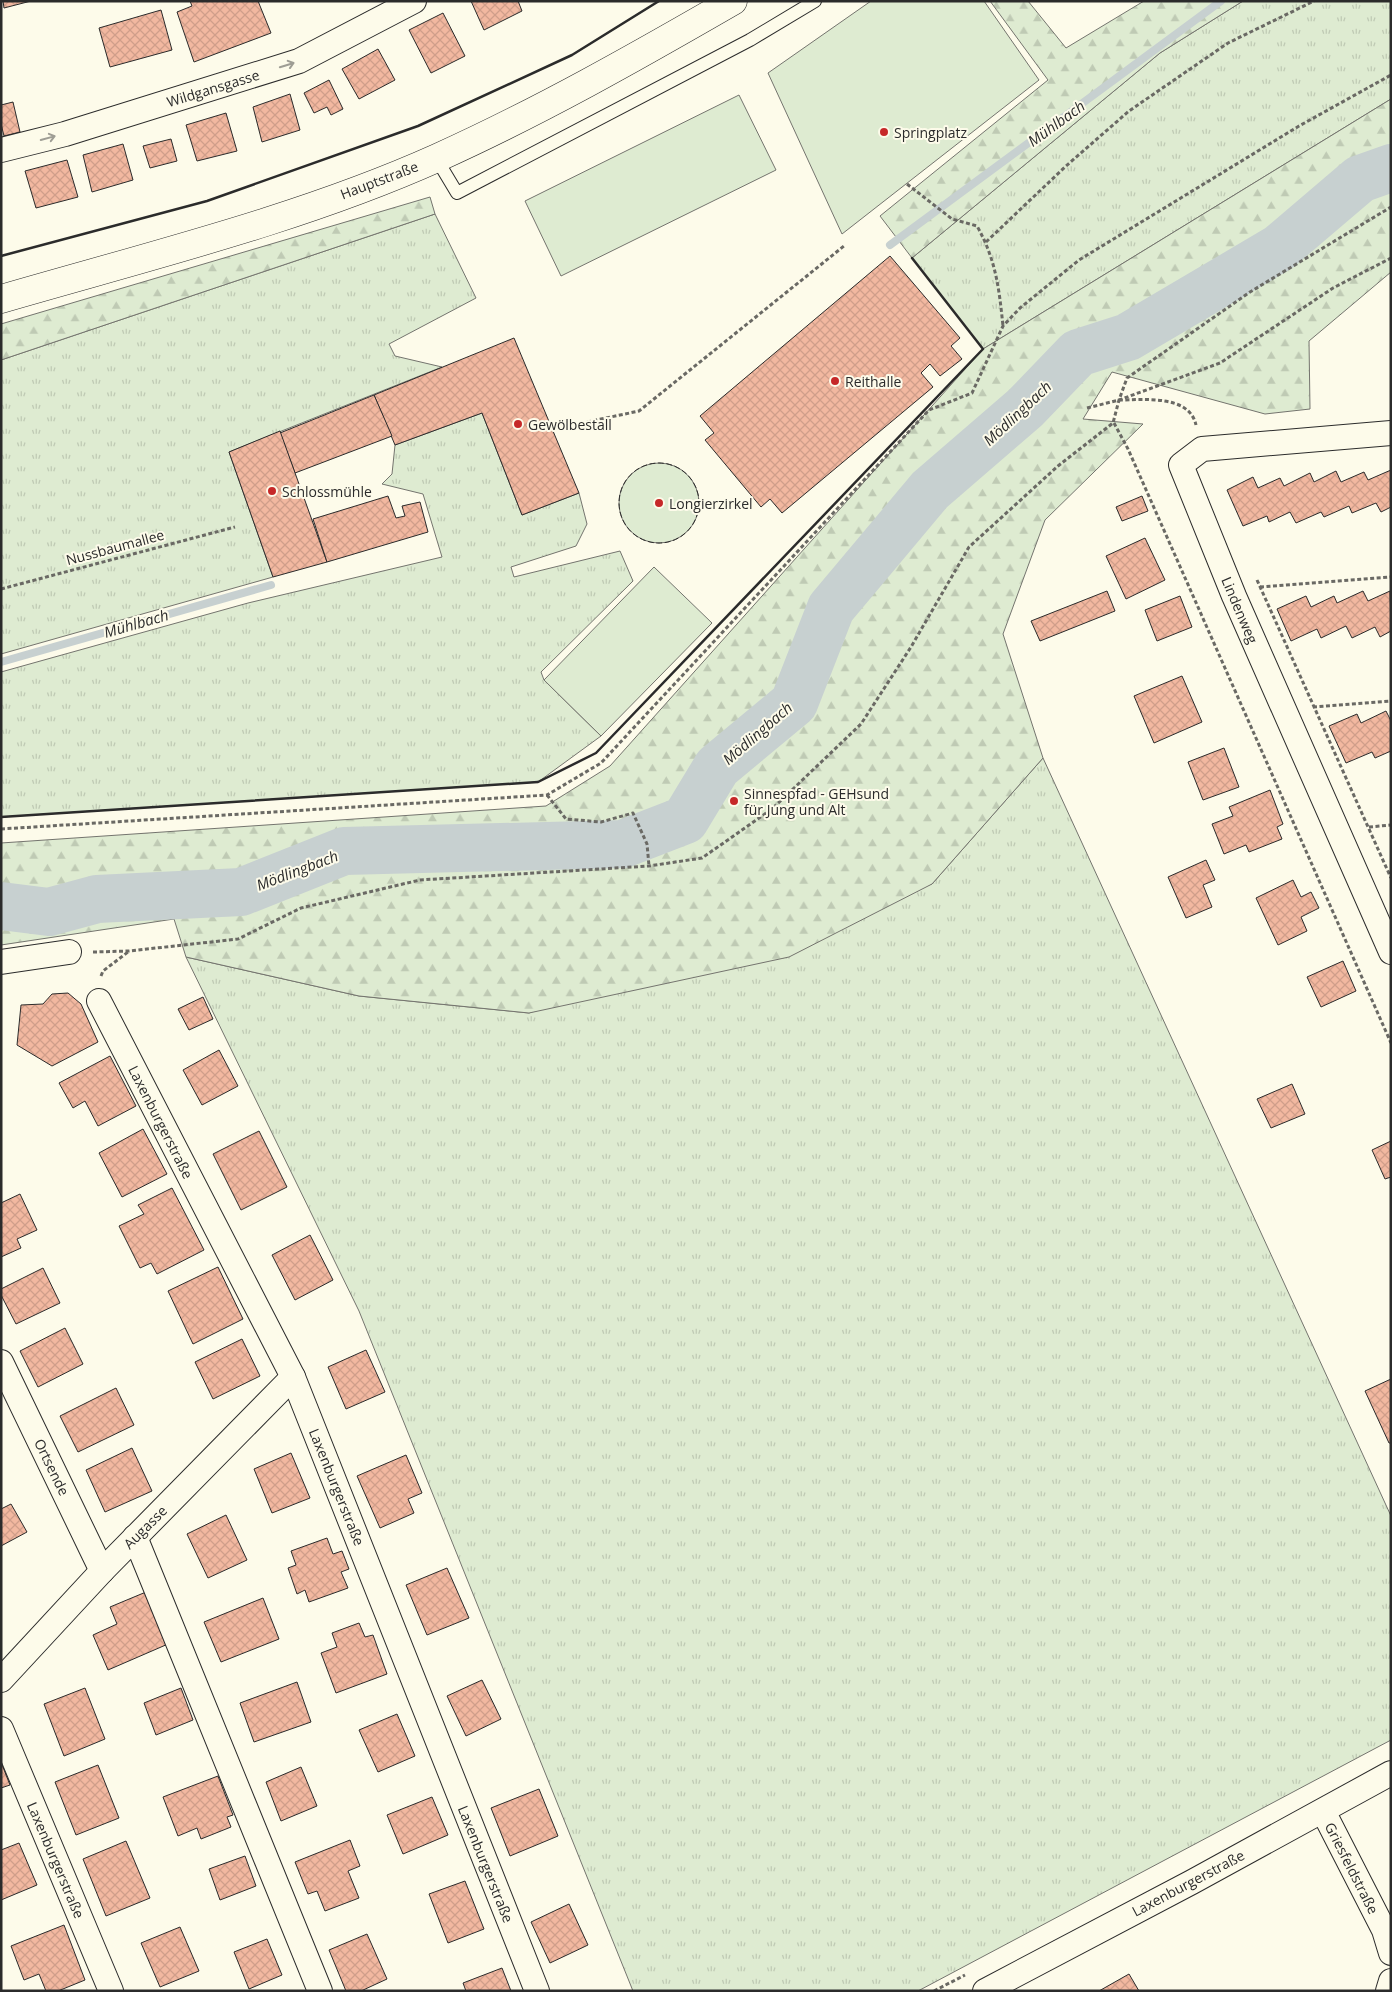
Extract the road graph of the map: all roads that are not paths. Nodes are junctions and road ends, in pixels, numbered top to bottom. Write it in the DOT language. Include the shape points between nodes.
graph roads {
  1 [pos="414,1"];
  2 [pos="733,1"];
  3 [pos="815,1"];
  4 [pos="1,150"];
  5 [pos="436,158"];
  6 [pos="1,299"];
  7 [pos="1391,433"];
  8 [pos="69,952"];
  9 [pos="1391,952"];
  10 [pos="1,962"];
  11 [pos="98,1001"];
  12 [pos="1,1362"];
  13 [pos="293,1377"];
  14 [pos="135,1537"];
  15 [pos="102,1571"];
  16 [pos="1,1680"];
  17 [pos="1,1729"];
  18 [pos="1391,1773"];
  19 [pos="1323,1811"];
  20 [pos="1391,1953"];
  21 [pos="1391,1981"];
  22 [pos="111,1991"];
  23 [pos="320,1991"];
  24 [pos="537,1991"];
  25 [pos="984,1991"];
  26 [pos="1388,1991"];
  4 -- 1 [label="street, Wildgansgasse, one-way" via="65,134 299,61"];
  2 -- 5 [label="street, Hauptstraße" via="597,79"];
  3 -- 5 [label="lane" via="750,40 457,193"];
  5 -- 6 [label="street, Hauptstraße" via="236,230"];
  7 -- 9 [label="street, Lindenweg" via="1202,449 1181,465 1234,596"];
  8 -- 10 [label="street"];
  11 -- 13 [label="street, Laxenburgerstraße"];
  12 -- 15 [label="street, Ortsende"];
  13 -- 14 [label="street, Augasse"];
  13 -- 24 [label="street, Laxenburgerstraße"];
  14 -- 15 [label="street, Augasse"];
  14 -- 23 [label="street"];
  15 -- 16 [label="street, Augasse"];
  17 -- 22 [label="street, Laxenburgerstraße"];
  18 -- 19 [label="street, Laxenburgerstraße"];
  19 -- 20 [label="street, Griesfeldstraße" via="1384,1930"];
  19 -- 25 [label="street, Laxenburgerstraße"];
  21 -- 26 [label="street"];
}
